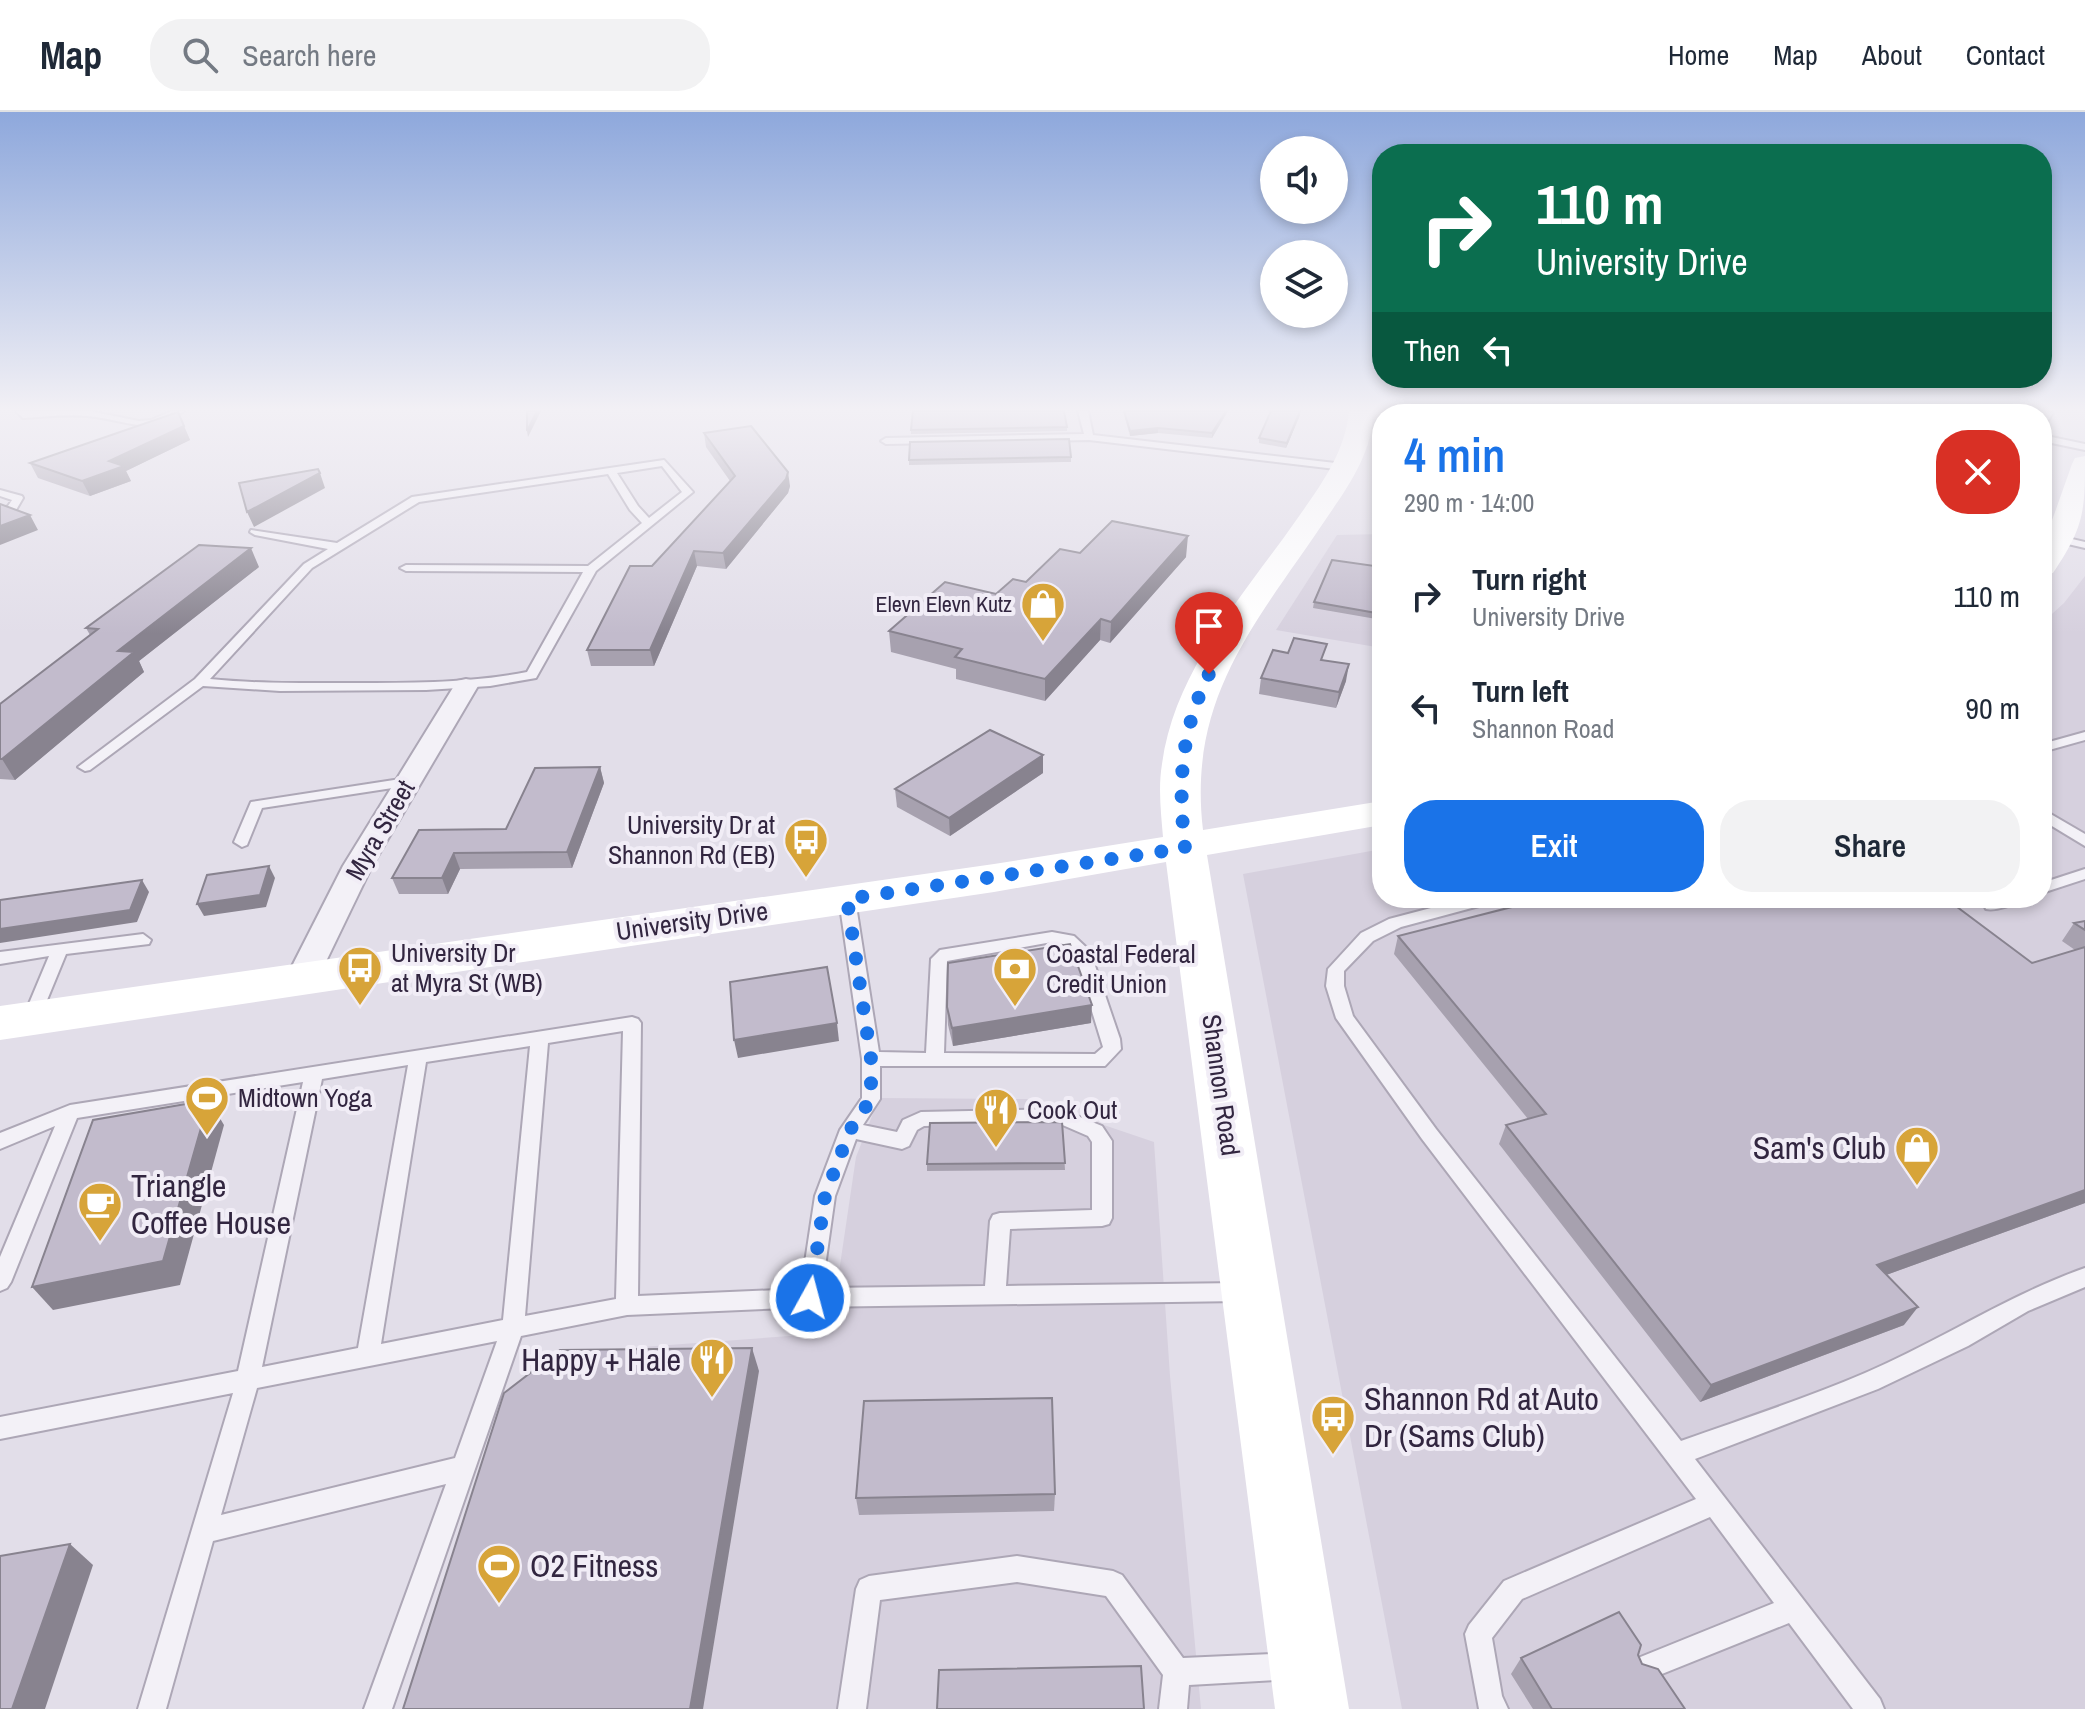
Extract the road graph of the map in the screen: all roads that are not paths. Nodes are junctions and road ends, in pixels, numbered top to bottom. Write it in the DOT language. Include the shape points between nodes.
graph roads {
  1 [pos="510,486"];
  2 [pos="621,486"];
  3 [pos="683,486"];
  4 [pos="1333,486"];
  5 [pos="2078,486"];
  6 [pos="0,493"];
  7 [pos="0,512"];
  8 [pos="649,524"];
  9 [pos="255,532"];
  10 [pos="2062,540"];
  11 [pos="338,547"];
  12 [pos="406,568"];
  13 [pos="591,569"];
  14 [pos="200,682"];
  15 [pos="466,686"];
  16 [pos="2085,736"];
  17 [pos="2052,745"];
  18 [pos="85,767"];
  19 [pos="407,782"];
  20 [pos="1372,814"];
  21 [pos="2052,820"];
  22 [pos="2085,841"];
  23 [pos="242,842"];
  24 [pos="1185,848"];
  25 [pos="2085,874"];
  26 [pos="2052,885"];
  27 [pos="847,899"];
  28 [pos="1451,908"];
  29 [pos="143,940"];
  30 [pos="60,949"];
  31 [pos="0,958"];
  32 [pos="302,978"];
  33 [pos="16,1020"];
  34 [pos="540,1038"];
  35 [pos="418,1057"];
  36 [pos="871,1059"];
  37 [pos="935,1060"];
  38 [pos="314,1073"];
  39 [pos="70,1112"];
  40 [pos="850,1130"];
  41 [pos="0,1141"];
  42 [pos="2085,1277"];
  43 [pos="0,1282"];
  44 [pos="1251,1291"];
  45 [pos="995,1295"];
  46 [pos="810,1298"];
  47 [pos="627,1306"];
  48 [pos="513,1327"];
  49 [pos="368,1356"];
  50 [pos="248,1379"];
  51 [pos="0,1428"];
  52 [pos="1677,1454"];
  53 [pos="463,1468"];
  54 [pos="1714,1503"];
  55 [pos="204,1531"];
  56 [pos="1794,1608"];
  57 [pos="1642,1669"];
  58 [pos="1177,1672"];
  59 [pos="1309,1687"];
  60 [pos="152,1709"];
  61 [pos="378,1709"];
  62 [pos="852,1709"];
  63 [pos="1173,1709"];
  64 [pos="1494,1709"];
  65 [pos="1870,1709"];
  1 -- 11 [label="lane" via="416,499"];
  2 -- 8 [label="lane"];
  3 -- 8 [label="lane" via="688,492"];
  4 -- 24 [label="street, Shannon Road" via="1224,647 1201,691 1181,761"];
  5 -- 10 [label="street"];
  6 -- 7 [label="lane" via="18,498 12,508"];
  8 -- 13 [label="lane"];
  9 -- 11 [label="lane"];
  11 -- 14 [label="lane" via="308,566"];
  12 -- 13 [label="lane"];
  13 -- 15 [label="lane" via="532,675"];
  14 -- 15 [label="lane" via="264,687"];
  14 -- 18 [label="lane"];
  15 -- 19 [label="street, Myra Street"];
  16 -- 17 [label="lane"];
  19 -- 23 [label="lane" via="256,805"];
  19 -- 32 [label="street, Myra Street" via="316,943"];
  20 -- 24 [label="street, University Drive" via="1251,832"];
  21 -- 22 [label="lane"];
  24 -- 27 [label="street, University Drive"];
  24 -- 44 [label="street, Shannon Road"];
  25 -- 26 [label="lane"];
  27 -- 32 [label="street, University Drive"];
  27 -- 36 [label="lane"];
  28 -- 52 [label="lane" via="1395,923 1367,937 1336,969 1339,1003 1429,1134"];
  29 -- 30 [label="lane"];
  30 -- 31 [label="lane"];
  30 -- 33 [label="lane"];
  32 -- 33 [label="street, University Drive"];
  34 -- 35 [label="lane"];
  34 -- 47 [label="lane" via="632,1023"];
  34 -- 48 [label="lane"];
  35 -- 38 [label="lane"];
  35 -- 49 [label="lane"];
  36 -- 37 [label="lane"];
  36 -- 40 [label="lane" via="871,1099"];
  37 -- 37 [label="lane" via="1106,1057 1111,1039 1075,942 1052,937 939,959"];
  38 -- 39 [label="lane"];
  38 -- 50 [label="lane"];
  39 -- 41 [label="lane"];
  39 -- 43 [label="lane"];
  40 -- 45 [label="lane" via="902,1141 910,1125 921,1119 1060,1116 1095,1131 1102,1141 1102,1218 1000,1221"];
  40 -- 46 [label="lane" via="825,1196"];
  42 -- 52 [label="lane" via="2020,1304 1870,1382"];
  44 -- 45 [label="lane"];
  44 -- 59 [label="street, Shannon Road"];
  45 -- 46 [label="lane"];
  46 -- 47 [label="lane"];
  47 -- 48 [label="lane"];
  48 -- 49 [label="lane"];
  48 -- 53 [label="lane"];
  49 -- 50 [label="lane"];
  50 -- 51 [label="lane"];
  50 -- 55 [label="lane"];
  52 -- 54 [label="lane"];
  53 -- 55 [label="lane"];
  53 -- 61 [label="lane"];
  54 -- 56 [label="lane"];
  54 -- 64 [label="lane" via="1513,1590 1478,1634"];
  55 -- 60 [label="lane"];
  56 -- 57 [label="lane"];
  56 -- 65 [label="lane"];
  58 -- 59 [label="lane"];
  58 -- 62 [label="lane" via="1113,1584 1017,1569 869,1589"];
  58 -- 63 [label="lane"];
}
